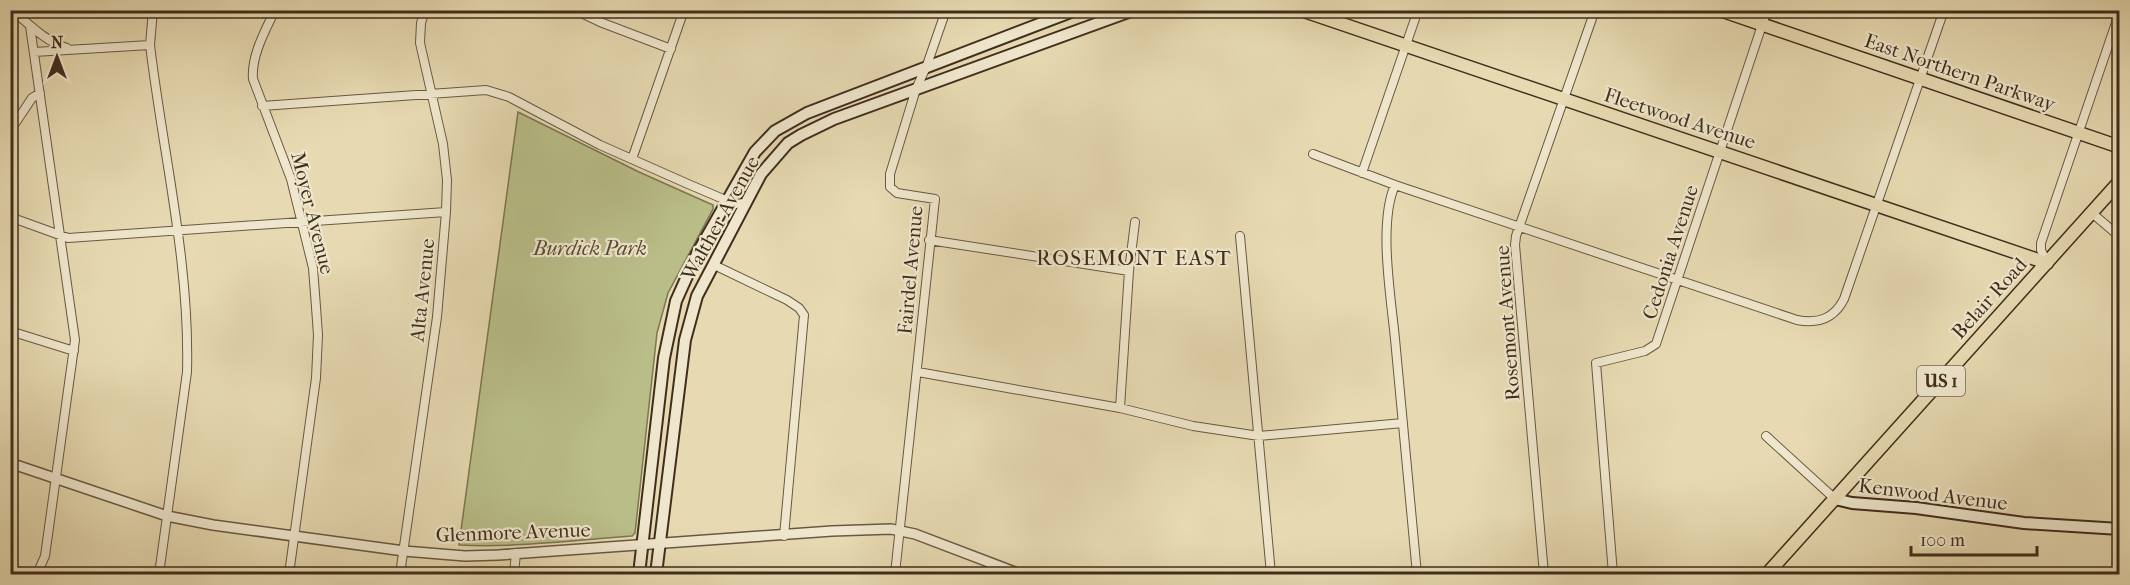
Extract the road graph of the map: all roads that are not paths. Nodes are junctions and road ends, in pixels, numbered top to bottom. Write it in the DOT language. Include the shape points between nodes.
graph roads {
  1 [pos="12,10"];
  2 [pos="153,10"];
  3 [pos="275,10"];
  4 [pos="425,10"];
  5 [pos="575,10"];
  6 [pos="684,10"];
  7 [pos="946,10"];
  8 [pos="1076,10"];
  9 [pos="1134,10"];
  10 [pos="1301,10"];
  11 [pos="1419,10"];
  12 [pos="1595,10"];
  13 [pos="1720,10"];
  14 [pos="1767,10"];
  15 [pos="1944,10"];
  16 [pos="2120,11"];
  17 [pos="1762,25"];
  18 [pos="30,26"];
  19 [pos="150,45"];
  20 [pos="1407,45"];
  21 [pos="78,49"];
  22 [pos="670,49"];
  23 [pos="34,52"];
  24 [pos="927,66"];
  25 [pos="1922,79"];
  26 [pos="916,89"];
  27 [pos="40,93"];
  28 [pos="432,93"];
  29 [pos="1563,100"];
  30 [pos="262,106"];
  31 [pos="10,130"];
  32 [pos="2077,132"];
  33 [pos="2120,147"];
  34 [pos="1720,151"];
  35 [pos="1313,154"];
  36 [pos="632,159"];
  37 [pos="1362,172"];
  38 [pos="2120,181"];
  39 [pos="1395,185"];
  40 [pos="728,200"];
  41 [pos="745,203"];
  42 [pos="1878,205"];
  43 [pos="446,212"];
  44 [pos="2092,213"];
  45 [pos="10,218"];
  46 [pos="303,222"];
  47 [pos="1136,222"];
  48 [pos="1520,228"];
  49 [pos="176,231"];
  50 [pos="61,235"];
  51 [pos="1240,236"];
  52 [pos="2120,237"];
  53 [pos="929,240"];
  54 [pos="2047,262"];
  55 [pos="714,265"];
  56 [pos="1129,271"];
  57 [pos="1678,282"];
  58 [pos="10,332"];
  59 [pos="74,351"];
  60 [pos="918,372"];
  61 [pos="1120,408"];
  62 [pos="1403,423"];
  63 [pos="1259,436"];
  64 [pos="1766,436"];
  65 [pos="10,463"];
  66 [pos="55,478"];
  67 [pos="1835,499"];
  68 [pos="167,516"];
  69 [pos="2120,529"];
  70 [pos="900,531"];
  71 [pos="294,536"];
  72 [pos="784,536"];
  73 [pos="661,543"];
  74 [pos="642,544"];
  75 [pos="404,551"];
  76 [pos="516,553"];
  77 [pos="37,574"];
  78 [pos="159,574"];
  79 [pos="289,574"];
  80 [pos="400,574"];
  81 [pos="514,574"];
  82 [pos="639,574"];
  83 [pos="656,574"];
  84 [pos="895,574"];
  85 [pos="1020,574"];
  86 [pos="1271,574"];
  87 [pos="1417,574"];
  88 [pos="1544,574"];
  89 [pos="1613,574"];
  90 [pos="1767,574"];
  1 -- 18 [label="street"];
  2 -- 19 [label="street"];
  3 -- 30 [label="street, Moyer Avenue" via="252,70"];
  4 -- 28 [label="street, Alta Avenue" via="420,43"];
  5 -- 22 [label="street"];
  6 -- 22 [label="street"];
  7 -- 24 [label="street, Fairdel Avenue"];
  8 -- 24 [label="main road, Walther Avenue"];
  9 -- 26 [label="main road, Walther Avenue"];
  10 -- 20 [label="main road, Fleetwood Avenue"];
  11 -- 20 [label="street"];
  12 -- 29 [label="street, Rosemont Avenue"];
  13 -- 17 [label="main road, East Northern Parkway"];
  14 -- 17 [label="street, Cedonia Avenue"];
  15 -- 25 [label="street"];
  16 -- 32 [label="street"];
  17 -- 25 [label="main road, East Northern Parkway"];
  17 -- 34 [label="street, Cedonia Avenue"];
  18 -- 21 [label="street" via="59,45"];
  18 -- 23 [label="street"];
  19 -- 21 [label="street"];
  19 -- 49 [label="street"];
  20 -- 29 [label="main road, Fleetwood Avenue"];
  20 -- 37 [label="street"];
  21 -- 23 [label="street"];
  22 -- 36 [label="street"];
  23 -- 27 [label="street"];
  24 -- 26 [label="street, Fairdel Avenue"];
  24 -- 40 [label="main road, Walther Avenue" via="816,109 775,131 755,152"];
  25 -- 32 [label="main road, East Northern Parkway"];
  25 -- 42 [label="street"];
  26 -- 41 [label="main road, Walther Avenue" via="801,135 776,155"];
  26 -- 53 [label="street, Fairdel Avenue" via="890,174 890,187 897,193 935,198"];
  27 -- 31 [label="street" via="32,98"];
  27 -- 50 [label="street"];
  28 -- 30 [label="street"];
  28 -- 36 [label="street" via="486,90 501,94"];
  28 -- 43 [label="street, Alta Avenue" via="443,144"];
  29 -- 34 [label="main road, Fleetwood Avenue"];
  29 -- 48 [label="street, Rosemont Avenue"];
  30 -- 46 [label="street, Moyer Avenue" via="291,179"];
  32 -- 33 [label="main road, East Northern Parkway"];
  32 -- 54 [label="street" via="2041,243"];
  34 -- 42 [label="main road, Fleetwood Avenue"];
  34 -- 57 [label="street, Cedonia Avenue"];
  35 -- 37 [label="street"];
  36 -- 40 [label="street"];
  37 -- 39 [label="street"];
  38 -- 44 [label="main road, Belair Road / US 1"];
  39 -- 48 [label="street"];
  39 -- 62 [label="street" via="1389,199 1388,266"];
  40 -- 41 [label="street"];
  40 -- 74 [label="main road, Walther Avenue" via="687,275 672,317"];
  41 -- 55 [label="main road, Walther Avenue"];
  42 -- 54 [label="main road, Fleetwood Avenue"];
  42 -- 57 [label="street" via="1844,299 1831,316 1811,322 1797,320"];
  43 -- 46 [label="street"];
  43 -- 75 [label="street, Alta Avenue"];
  44 -- 52 [label="street"];
  44 -- 54 [label="main road, Belair Road / US 1"];
  45 -- 50 [label="street"];
  46 -- 49 [label="street"];
  46 -- 71 [label="street, Moyer Avenue" via="314,274 318,335 316,378"];
  47 -- 56 [label="street"];
  48 -- 57 [label="street"];
  48 -- 88 [label="street, Rosemont Avenue" via="1515,245"];
  49 -- 50 [label="street" via="68,238"];
  49 -- 68 [label="street" via="186,294 187,372"];
  50 -- 59 [label="street"];
  51 -- 63 [label="street"];
  53 -- 56 [label="street"];
  53 -- 60 [label="street, Fairdel Avenue"];
  54 -- 67 [label="main road, Belair Road / US 1"];
  55 -- 72 [label="street" via="787,300 805,318"];
  55 -- 73 [label="main road, Walther Avenue" via="697,296 685,340"];
  56 -- 61 [label="street"];
  57 -- 89 [label="street, Cedonia Avenue" via="1656,344 1645,351 1596,363"];
  58 -- 59 [label="street"];
  59 -- 66 [label="street"];
  60 -- 61 [label="street"];
  60 -- 70 [label="street, Fairdel Avenue"];
  61 -- 63 [label="street" via="1193,426"];
  62 -- 63 [label="street"];
  62 -- 87 [label="street"];
  63 -- 86 [label="street"];
  64 -- 67 [label="street, Kenwood Avenue"];
  65 -- 66 [label="street, Glenmore Avenue"];
  66 -- 68 [label="street, Glenmore Avenue"];
  66 -- 77 [label="street" via="45,556"];
  67 -- 69 [label="main road, Kenwood Avenue" via="2024,523"];
  67 -- 90 [label="main road, Belair Road / US 1"];
  68 -- 71 [label="street, Glenmore Avenue"];
  68 -- 78 [label="street"];
  70 -- 72 [label="street, Glenmore Avenue"];
  70 -- 84 [label="street, Fairdel Avenue"];
  70 -- 85 [label="street, Glenmore Avenue"];
  71 -- 75 [label="street, Glenmore Avenue"];
  71 -- 79 [label="street, Moyer Avenue"];
  72 -- 73 [label="street, Glenmore Avenue"];
  73 -- 74 [label="street, Glenmore Avenue"];
  73 -- 83 [label="main road, Walther Avenue"];
  74 -- 76 [label="street, Glenmore Avenue"];
  74 -- 82 [label="main road, Walther Avenue"];
  75 -- 76 [label="street, Glenmore Avenue" via="465,556"];
  75 -- 80 [label="street, Alta Avenue"];
  76 -- 81 [label="street"];
}
